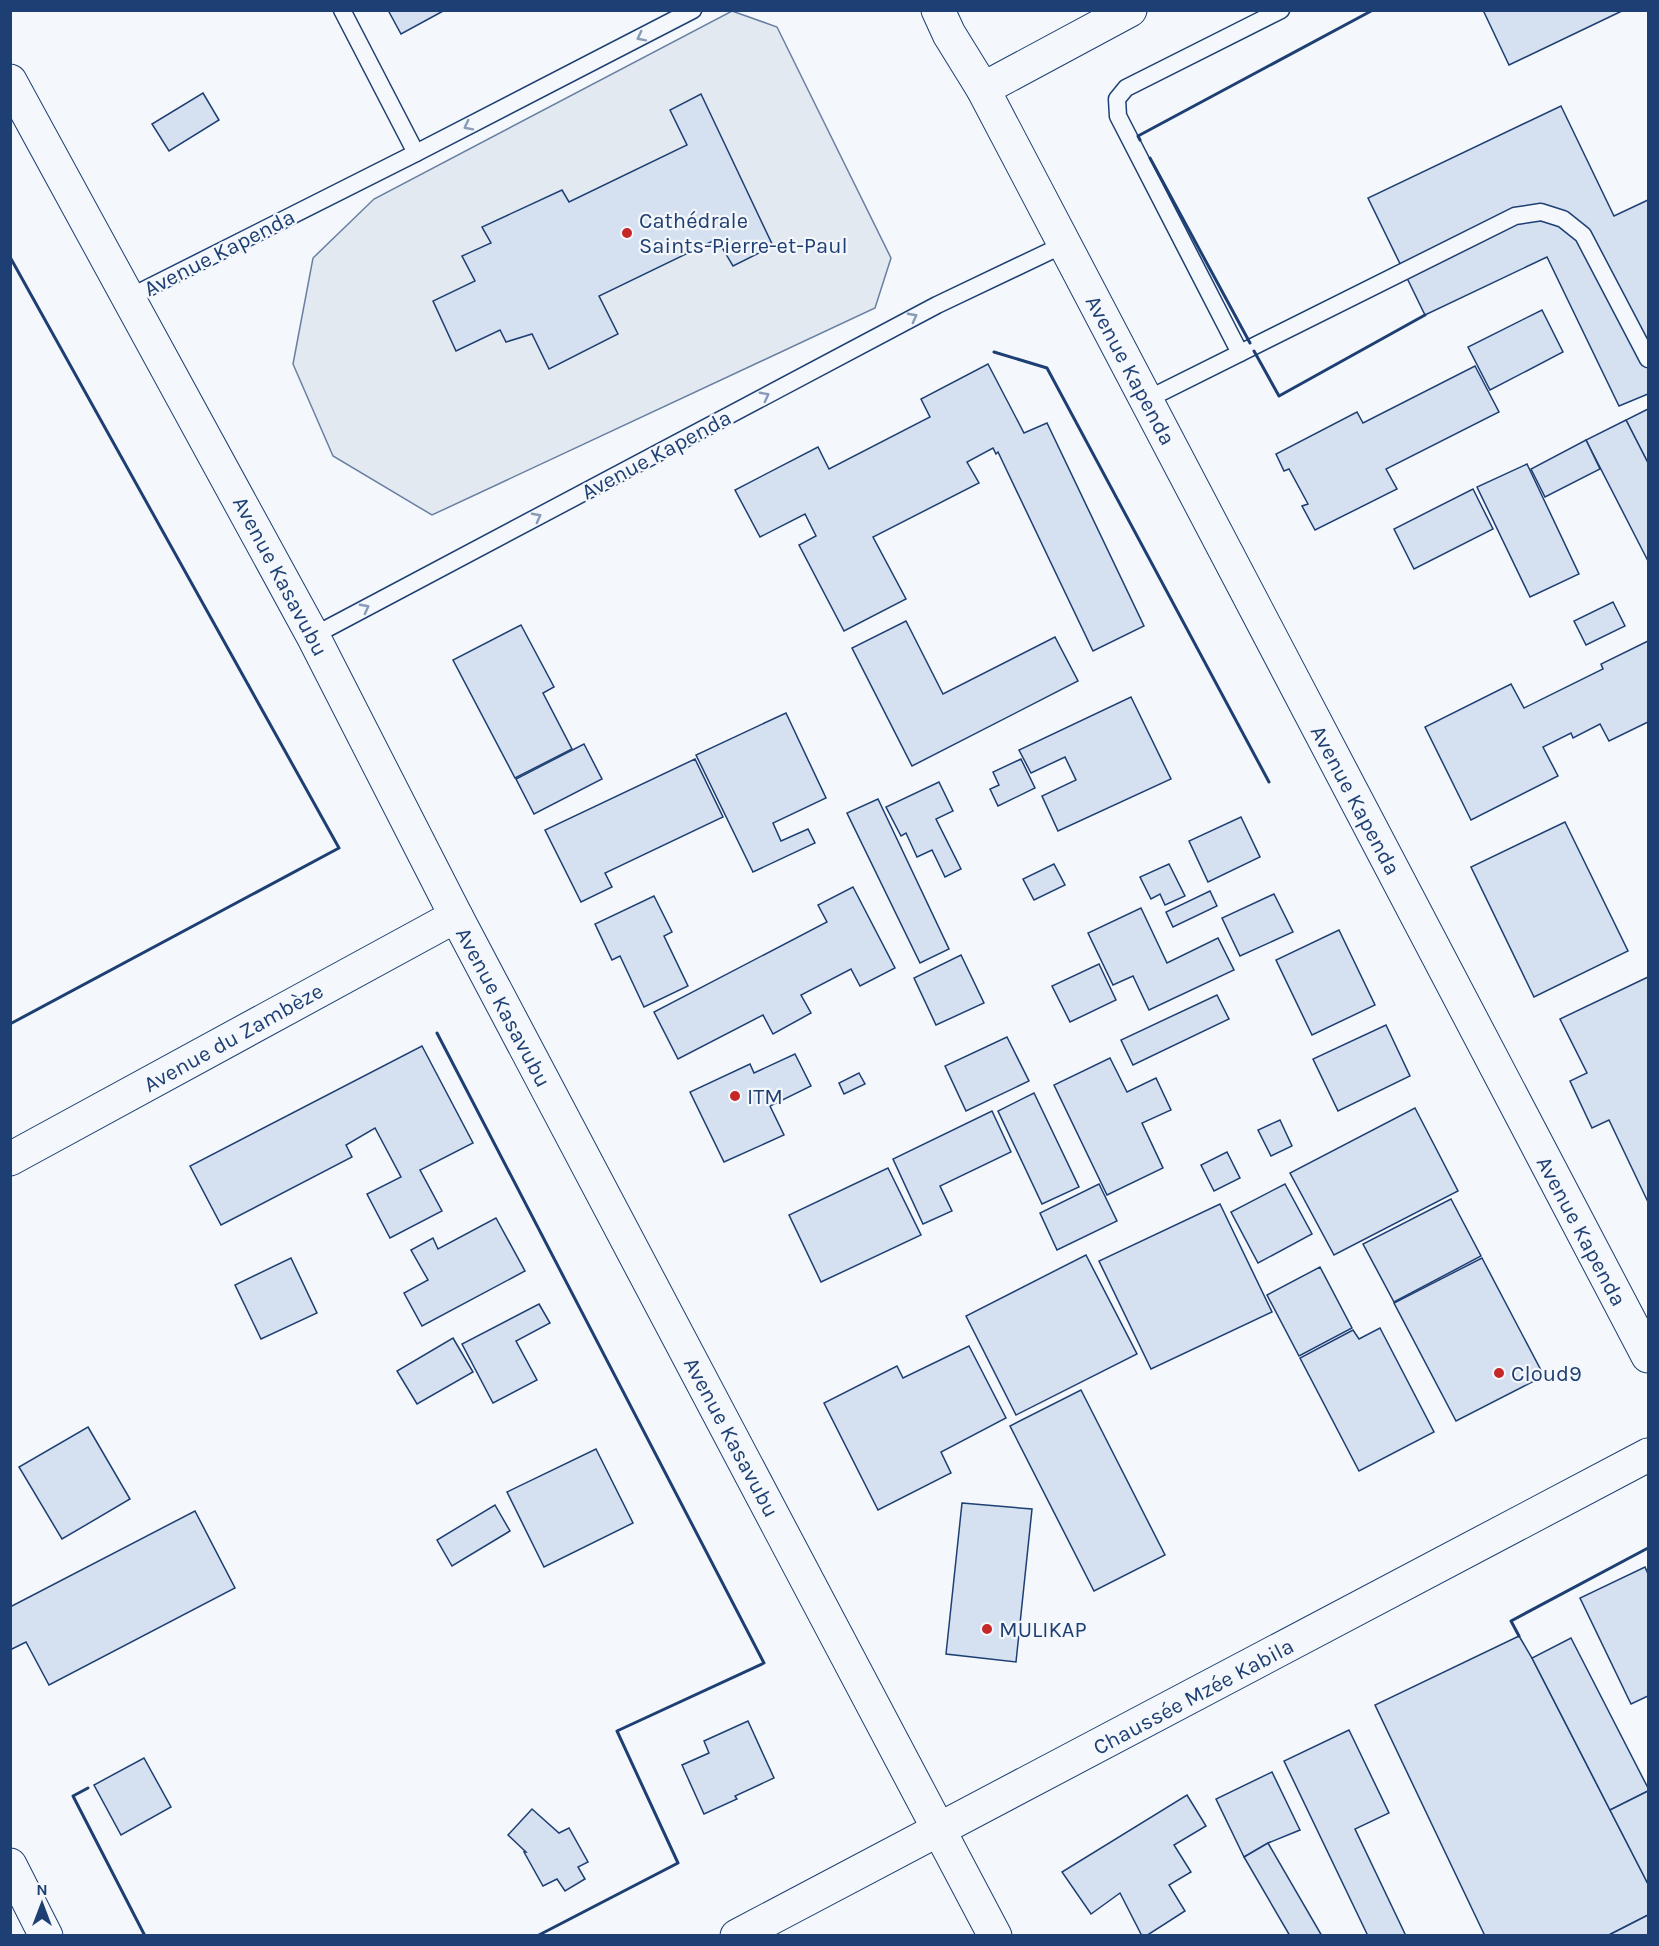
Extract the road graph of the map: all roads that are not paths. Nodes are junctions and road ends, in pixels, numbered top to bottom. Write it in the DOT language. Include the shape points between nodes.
graph roads {
  1 [pos="342,10"];
  2 [pos="693,10"];
  3 [pos="938,10"];
  4 [pos="1130,10"];
  5 [pos="1281,10"];
  6 [pos="10,81"];
  7 [pos="983,89"];
  8 [pos="416,153"];
  9 [pos="1065,244"];
  10 [pos="130,297"];
  11 [pos="1240,353"];
  12 [pos="1648,359"];
  13 [pos="1146,400"];
  14 [pos="313,636"];
  15 [pos="456,916"];
  16 [pos="10,1159"];
  17 [pos="1648,1356"];
  18 [pos="1648,1455"];
  19 [pos="941,1830"];
  20 [pos="10,1865"];
  21 [pos="46,1935"];
  22 [pos="737,1935"];
  23 [pos="996,1935"];
  1 -- 8 [label="lane"];
  2 -- 8 [label="lane, Avenue Kapenda, one-way"];
  3 -- 7 [label="main road, Avenue Kapenda"];
  4 -- 7 [label="main road"];
  5 -- 11 [label="lane" via="1126,87 1117,99 1118,116"];
  6 -- 10 [label="main road, Avenue Kasavubu"];
  7 -- 9 [label="main road, Avenue Kapenda"];
  8 -- 10 [label="lane, Avenue Kapenda"];
  9 -- 13 [label="main road, Avenue Kapenda"];
  14 -- 9 [label="lane, Avenue Kapenda, one-way" via="937,305"];
  10 -- 14 [label="main road, Avenue Kasavubu"];
  11 -- 12 [label="lane" via="1515,216 1541,212 1563,219 1582,235"];
  11 -- 13 [label="lane"];
  13 -- 17 [label="main road, Avenue Kapenda"];
  14 -- 15 [label="main road, Avenue Kasavubu"];
  15 -- 16 [label="main road, Avenue du Zambèze"];
  15 -- 19 [label="main road, Avenue Kasavubu"];
  18 -- 19 [label="main road, Chaussée Mzée Kabila"];
  19 -- 22 [label="main road, Chaussée Mzée Kabila"];
  19 -- 23 [label="main road, Avenue Kasavubu"];
  20 -- 21 [label="main road"];
}
